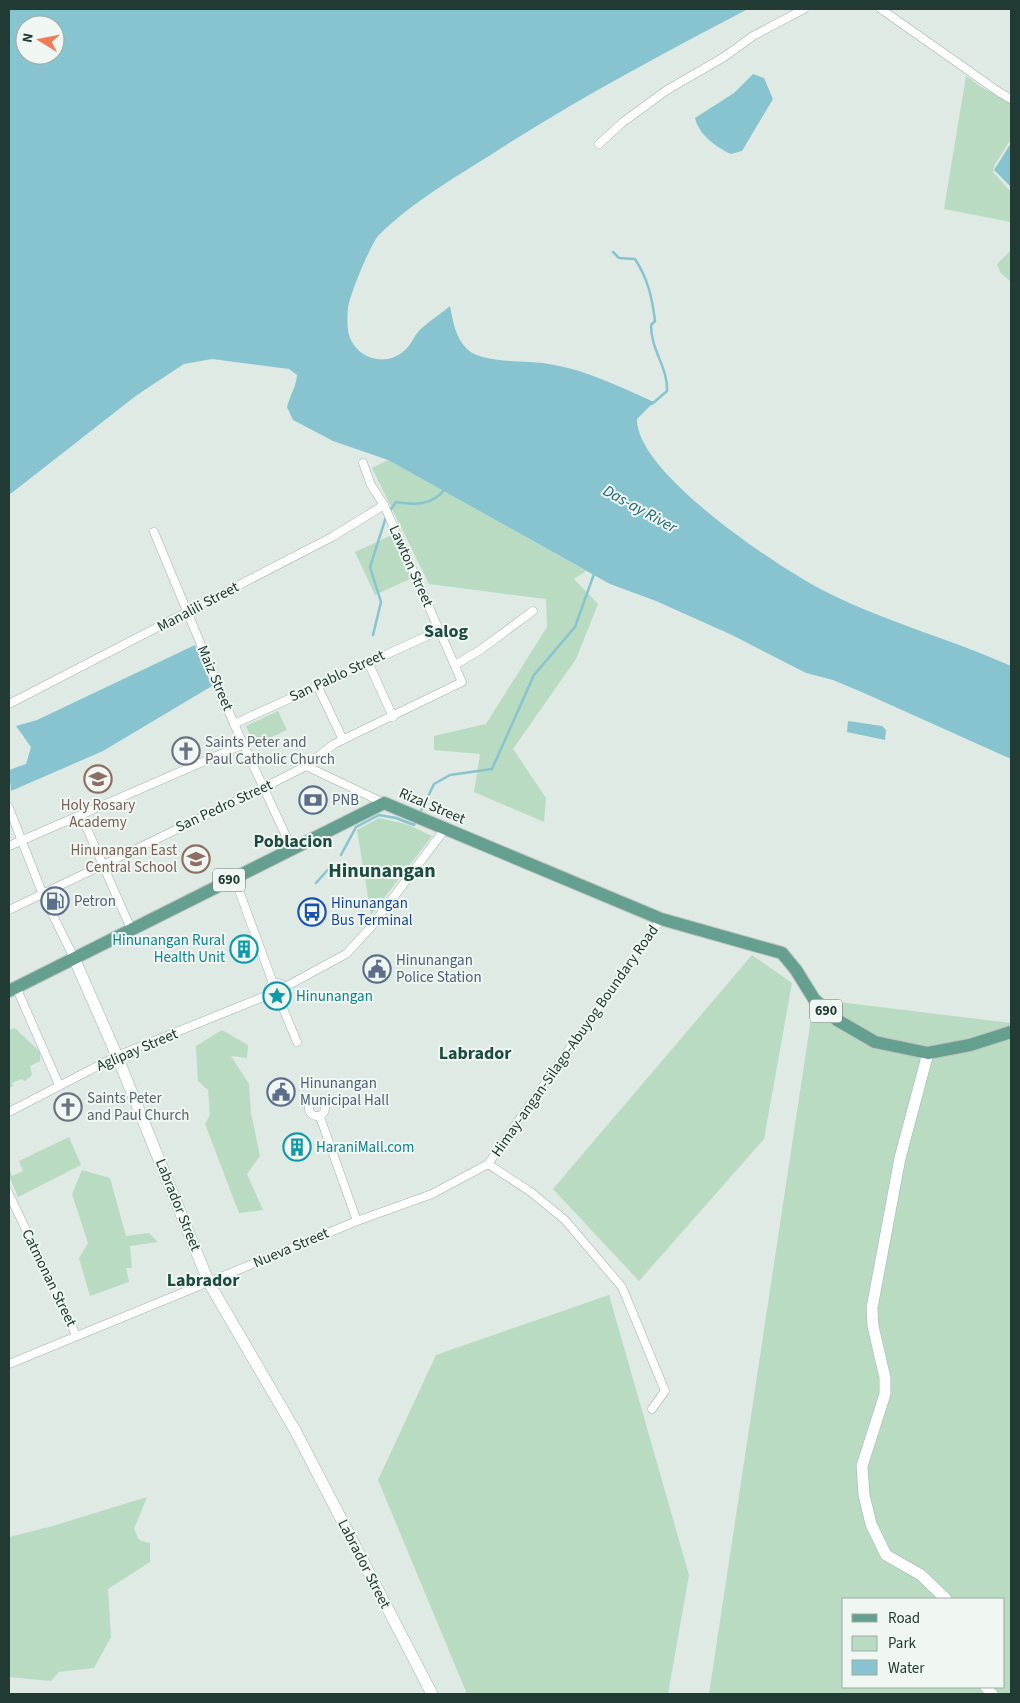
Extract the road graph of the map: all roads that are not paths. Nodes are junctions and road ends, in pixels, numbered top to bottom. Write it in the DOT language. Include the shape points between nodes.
graph roads {
  1 [pos="804,9"];
  2 [pos="881,9"];
  3 [pos="1011,98"];
  4 [pos="599,144"];
  5 [pos="364,463"];
  6 [pos="384,504"];
  7 [pos="154,532"];
  8 [pos="534,611"];
  9 [pos="187,614"];
  10 [pos="440,630"];
  11 [pos="368,662"];
  12 [pos="454,665"];
  13 [pos="462,682"];
  14 [pos="316,686"];
  15 [pos="9,704"];
  16 [pos="393,717"];
  17 [pos="234,724"];
  18 [pos="343,740"];
  19 [pos="244,744"];
  20 [pos="306,766"];
  21 [pos="263,788"];
  22 [pos="384,803"];
  23 [pos="9,808"];
  24 [pos="81,815"];
  25 [pos="444,829"];
  26 [pos="22,841"];
  27 [pos="9,846"];
  28 [pos="292,849"];
  29 [pos="102,864"];
  30 [pos="234,877"];
  31 [pos="43,895"];
  32 [pos="9,910"];
  33 [pos="661,919"];
  34 [pos="131,928"];
  35 [pos="74,958"];
  36 [pos="273,983"];
  37 [pos="285,987"];
  38 [pos="12,989"];
  39 [pos="268,995"];
  40 [pos="280,1000"];
  41 [pos="1011,1032"];
  42 [pos="296,1042"];
  43 [pos="928,1053"];
  44 [pos="117,1056"];
  45 [pos="59,1085"];
  46 [pos="9,1112"];
  47 [pos="320,1116"];
  48 [pos="488,1164"];
  49 [pos="9,1194"];
  50 [pos="357,1221"];
  51 [pos="210,1282"];
  52 [pos="76,1335"];
  53 [pos="9,1364"];
  54 [pos="652,1409"];
  55 [pos="945,1598"];
  56 [pos="432,1694"];
  1 -- 4 [label="street" via="667,90"];
  2 -- 3 [label="street"];
  5 -- 6 [label="street, Lawton Street" via="371,485"];
  6 -- 9 [label="street, Manalili Street" via="332,537"];
  6 -- 10 [label="street, Lawton Street"];
  7 -- 9 [label="street, Maiz Street"];
  8 -- 12 [label="street"];
  9 -- 15 [label="street, Manalili Street"];
  9 -- 17 [label="street, Maiz Street"];
  10 -- 11 [label="street, San Pablo Street"];
  10 -- 12 [label="street, Lawton Street"];
  11 -- 14 [label="street, San Pablo Street"];
  11 -- 16 [label="street"];
  12 -- 13 [label="street, Lawton Street"];
  13 -- 16 [label="street, San Pedro Street"];
  14 -- 17 [label="street, San Pablo Street"];
  14 -- 18 [label="street"];
  16 -- 18 [label="street, San Pedro Street"];
  17 -- 19 [label="street, Maiz Street"];
  18 -- 20 [label="street, San Pedro Street"];
  19 -- 21 [label="street, Maiz Street"];
  19 -- 24 [label="street"];
  20 -- 21 [label="street, San Pedro Street"];
  20 -- 22 [label="street"];
  21 -- 28 [label="street, Maiz Street"];
  21 -- 29 [label="street, San Pedro Street"];
  22 -- 25 [label="main road, Rizal Street / 690"];
  22 -- 28 [label="main road, Rizal Street / 690"];
  23 -- 26 [label="street, Labrador Street"];
  24 -- 26 [label="street"];
  24 -- 29 [label="street"];
  25 -- 33 [label="main road, Rizal Street / 690"];
  25 -- 37 [label="street" via="346,954"];
  26 -- 27 [label="street"];
  26 -- 31 [label="street, Labrador Street"];
  28 -- 30 [label="main road, Rizal Street / 690"];
  29 -- 31 [label="street, San Pedro Street"];
  29 -- 34 [label="street"];
  30 -- 34 [label="main road, Rizal Street / 690"];
  30 -- 36 [label="street"];
  31 -- 32 [label="street, San Pedro Street"];
  31 -- 35 [label="street, Labrador Street"];
  33 -- 43 [label="main road, 690" via="782,953 814,999 837,1020 875,1042"];
  33 -- 48 [label="street, Himay-angan-Silago-Abuyog Boundary Road"];
  34 -- 35 [label="main road, Rizal Street / 690"];
  35 -- 38 [label="main road, Rizal Street / 690"];
  35 -- 44 [label="street, Labrador Street"];
  36 -- 37 [label="street"];
  36 -- 39 [label="street"];
  37 -- 40 [label="street" via="286,994"];
  38 -- 45 [label="street"];
  39 -- 40 [label="street"];
  39 -- 44 [label="street, Aglipay Street"];
  40 -- 42 [label="street"];
  41 -- 43 [label="main road, 690" via="970,1045"];
  43 -- 55 [label="street" via="900,1158 872,1308 885,1394 862,1466 871,1524 886,1555 921,1575"];
  44 -- 45 [label="street, Aglipay Street"];
  44 -- 51 [label="street, Labrador Street"];
  45 -- 46 [label="street, Aglipay Street"];
  47 -- 50 [label="street"];
  48 -- 50 [label="street, Nueva Street" via="432,1194"];
  48 -- 54 [label="street" via="531,1192 565,1220 622,1287 665,1391"];
  49 -- 52 [label="street, Catmonan Street"];
  50 -- 51 [label="street, Nueva Street"];
  51 -- 52 [label="street, Nueva Street"];
  51 -- 56 [label="street, Labrador Street" via="296,1432"];
  52 -- 53 [label="street, Nueva Street"];
}
